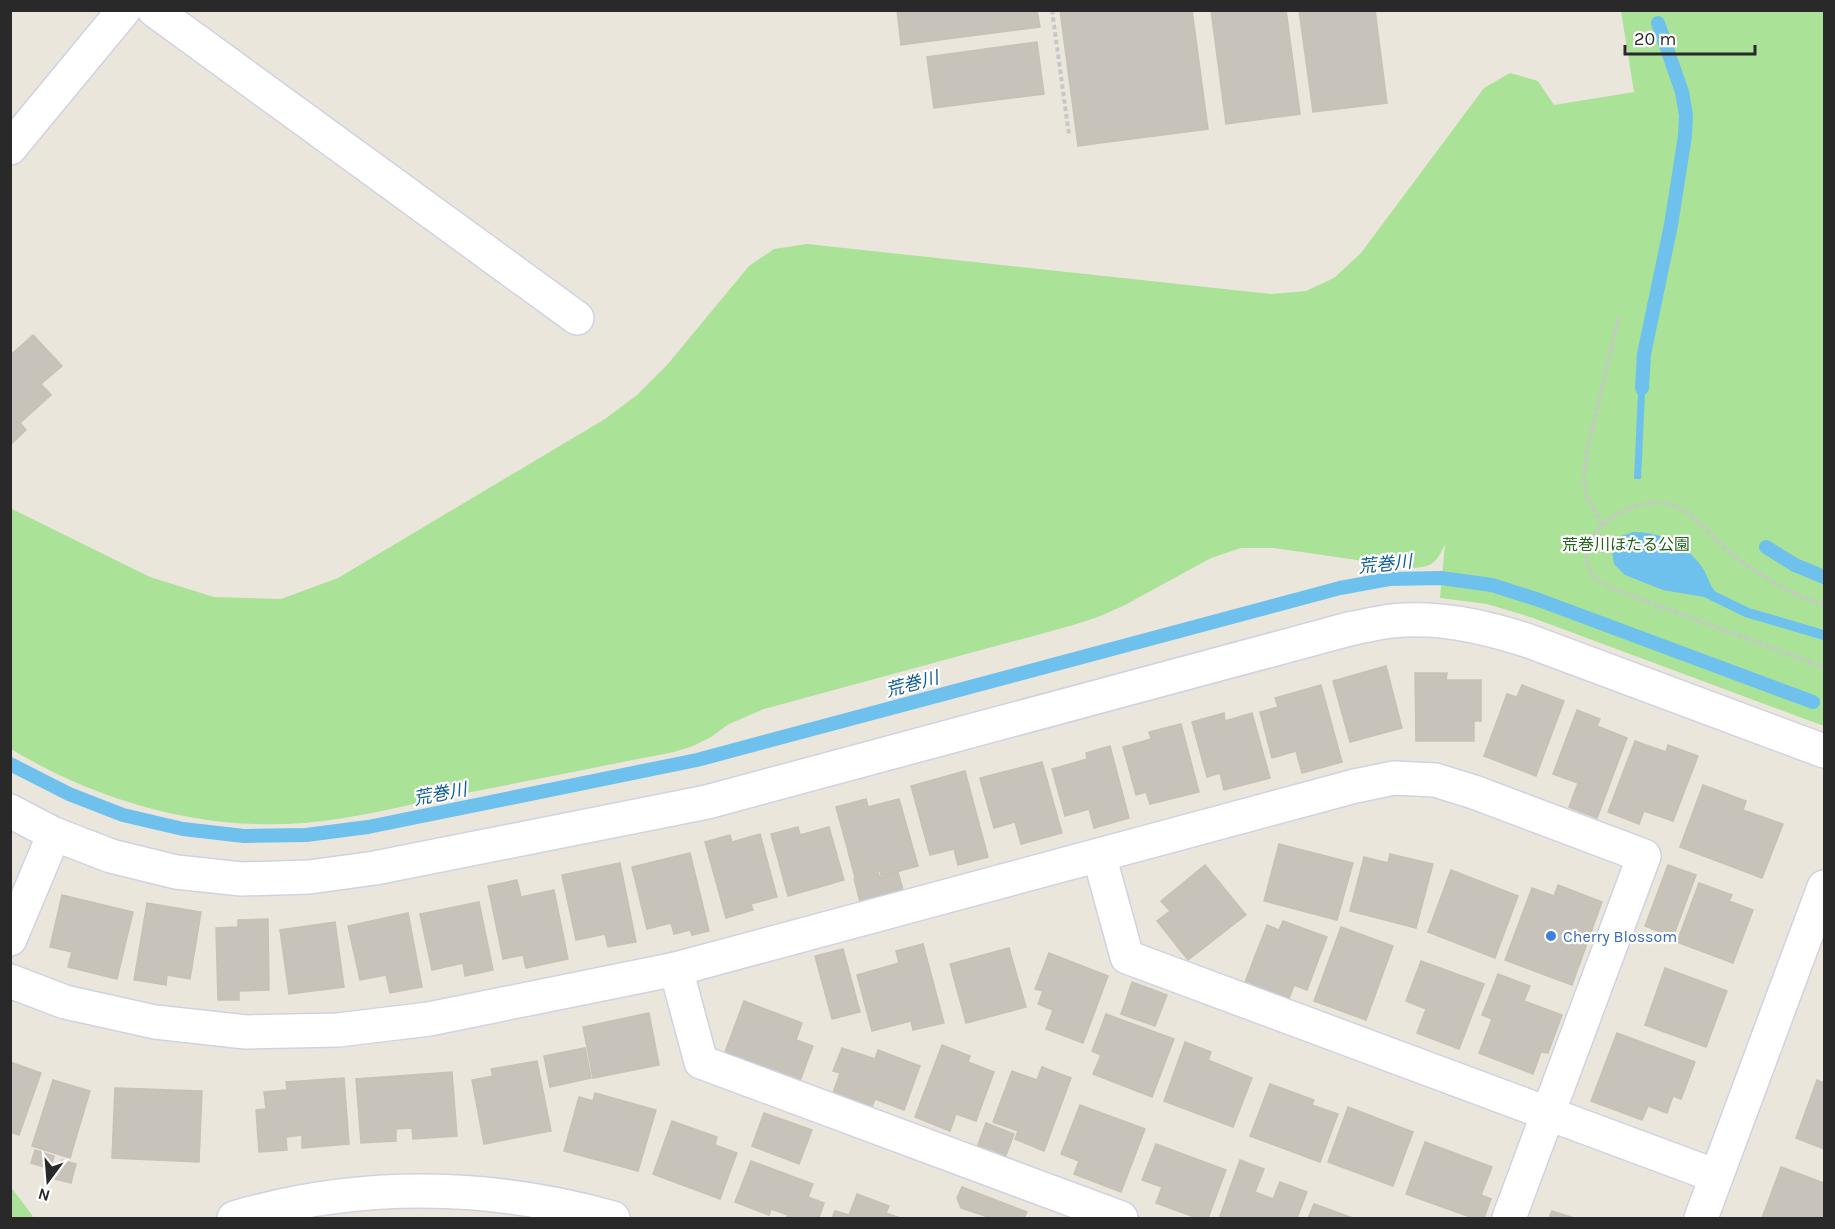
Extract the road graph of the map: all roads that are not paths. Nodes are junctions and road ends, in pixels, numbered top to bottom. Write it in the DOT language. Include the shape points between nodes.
graph roads {
  1 [pos="124,10"];
  2 [pos="154,10"];
  3 [pos="10,148"];
  4 [pos="577,318"];
  5 [pos="1824,751"];
  6 [pos="10,811"];
  7 [pos="54,834"];
  8 [pos="1099,855"];
  9 [pos="1824,886"];
  10 [pos="10,939"];
  11 [pos="676,969"];
  12 [pos="10,981"];
  13 [pos="1548,1114"];
  14 [pos="1716,1176"];
  15 [pos="234,1218"];
  16 [pos="613,1218"];
  17 [pos="1121,1218"];
  18 [pos="1509,1218"];
  19 [pos="1701,1218"];
  1 -- 3 [label="street"];
  2 -- 4 [label="street"];
  5 -- 7 [label="street" via="1483,627 1438,620 1393,621 1349,629 707,802 375,868 309,877 242,879 187,873 111,856"];
  6 -- 7 [label="street"];
  7 -- 10 [label="street"];
  8 -- 11 [label="street"];
  8 -- 13 [label="street" via="1127,957"];
  8 -- 13 [label="street" via="1394,778 1435,780 1464,789 1644,856"];
  9 -- 14 [label="street"];
  11 -- 12 [label="street" via="429,1019 338,1030 246,1032 155,1022 65,1002"];
  11 -- 17 [label="street" via="701,1062"];
  13 -- 14 [label="street"];
  13 -- 18 [label="street"];
  14 -- 19 [label="street"];
  15 -- 16 [label="street" via="328,1197 389,1191 512,1196"];
}
